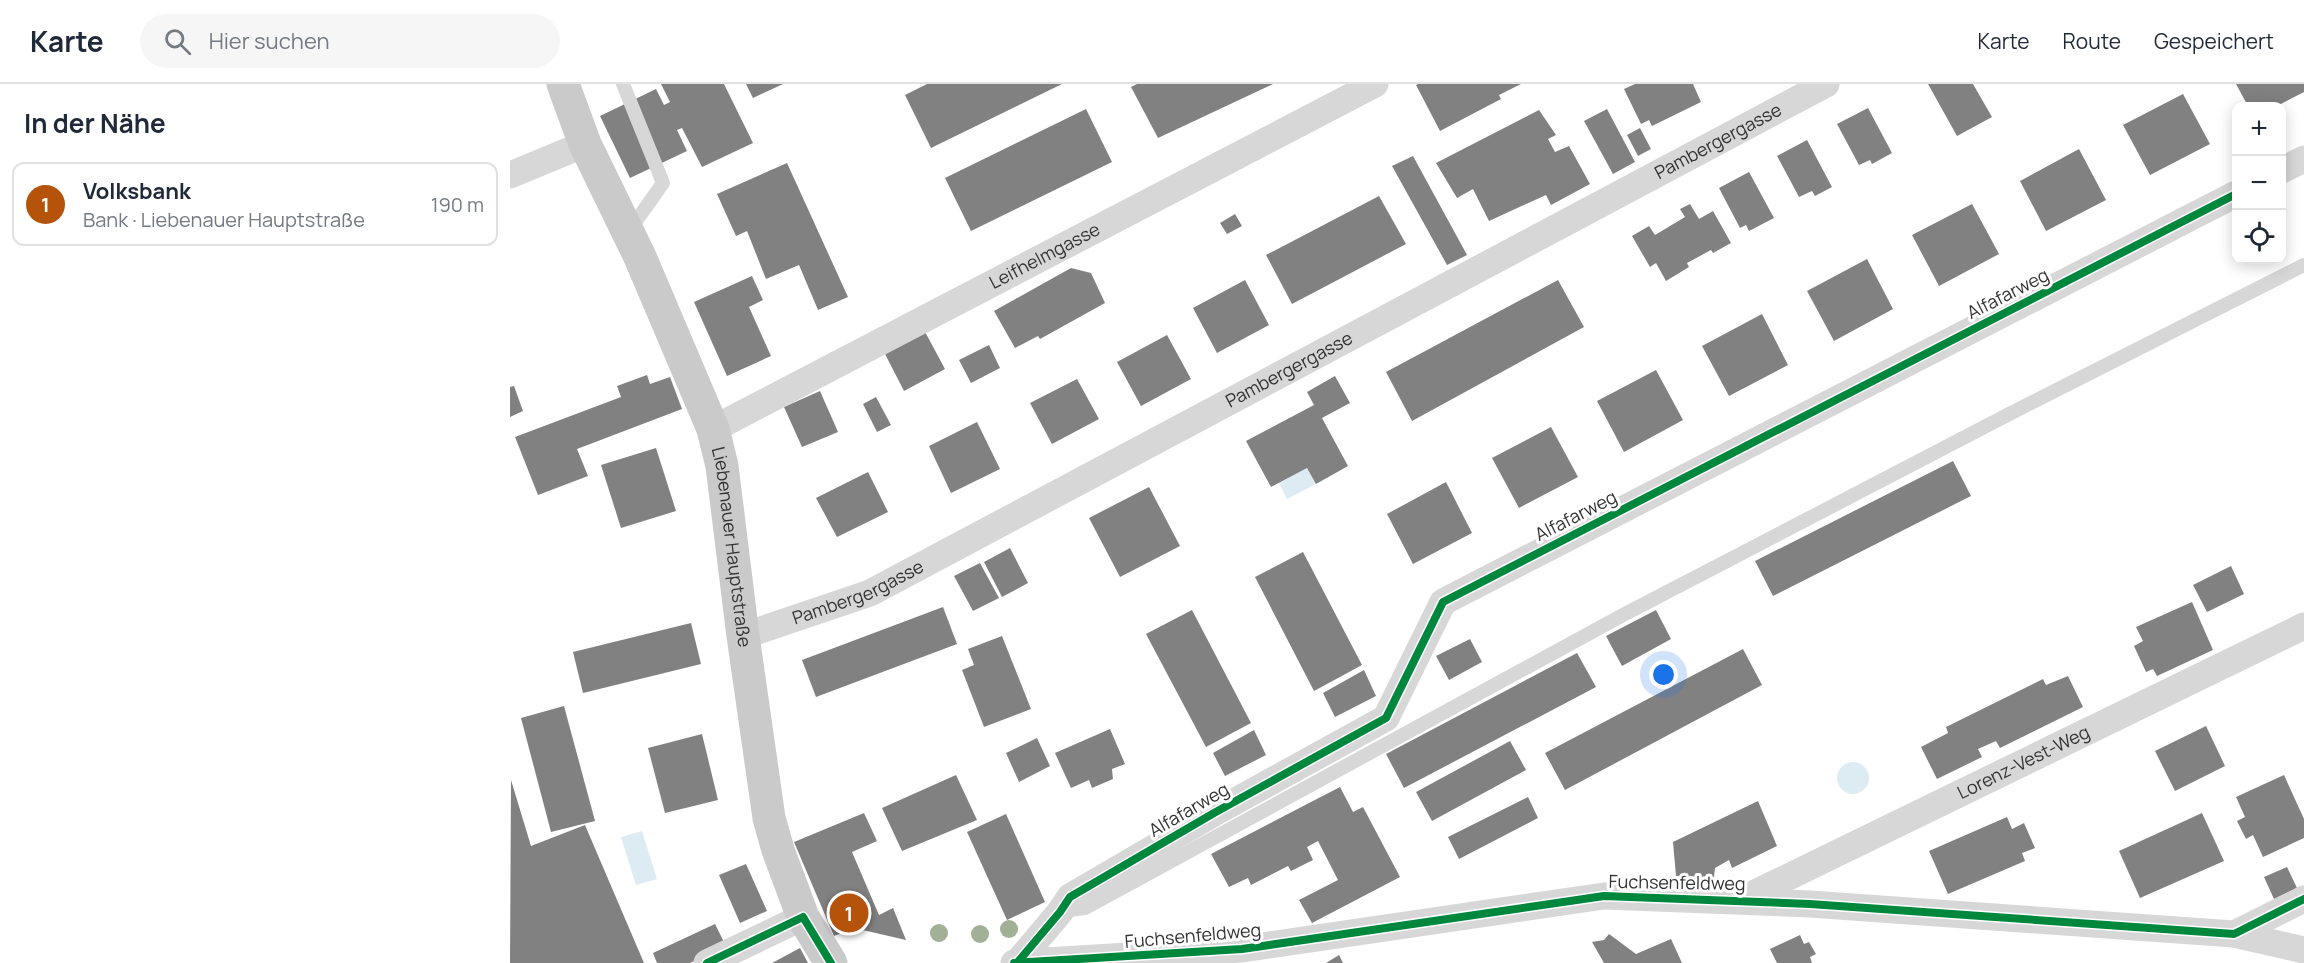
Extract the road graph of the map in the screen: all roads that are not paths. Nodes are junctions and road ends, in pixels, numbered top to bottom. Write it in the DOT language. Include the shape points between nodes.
graph roads {
  1 [pos="623,84"];
  2 [pos="1375,84"];
  3 [pos="1826,84"];
  4 [pos="570,87"];
  5 [pos="585,144"];
  6 [pos="2304,159"];
  7 [pos="2286,168"];
  8 [pos="510,175"];
  9 [pos="2232,196"];
  10 [pos="628,233"];
  11 [pos="2304,265"];
  12 [pos="713,429"];
  13 [pos="2304,626"];
  14 [pos="743,636"];
  15 [pos="2304,899"];
  16 [pos="1742,900"];
  17 [pos="1060,912"];
  18 [pos="803,917"];
  19 [pos="2234,934"];
  20 [pos="2304,950"];
  21 [pos="707,963"];
  22 [pos="831,963"];
  23 [pos="1016,963"];
  1 -- 10 [label="lane" via="663,183"];
  2 -- 12 [label="street, Leifhelmgasse"];
  3 -- 14 [label="street, Pambergergasse" via="870,593"];
  4 -- 5 [label="main road, Liebenauer Hauptstraße"];
  5 -- 8 [label="street"];
  5 -- 10 [label="main road, Liebenauer Hauptstraße"];
  6 -- 7 [label="street"];
  9 -- 17 [label="street, Alfafarweg" via="1443,602 1386,718 1070,897"];
  10 -- 12 [label="main road, Liebenauer Hauptstraße"];
  11 -- 17 [label="lane, Alfafarweg" via="1634,609 1084,908"];
  12 -- 14 [label="main road, Liebenauer Hauptstraße" via="722,466"];
  13 -- 16 [label="street, Lorenz-Vest-Weg"];
  14 -- 18 [label="main road, Liebenauer Hauptstraße" via="769,818"];
  15 -- 19 [label="street"];
  16 -- 19 [label="street, Fuchsenfeldweg"];
  16 -- 23 [label="street, Fuchsenfeldweg" via="1604,896 1242,949"];
  17 -- 23 [label="street, Alfafarweg"];
  18 -- 21 [label="street"];
  18 -- 22 [label="main road, Liebenauer Hauptstraße"];
  19 -- 20 [label="street, Fuchsenfeldweg"];
}
